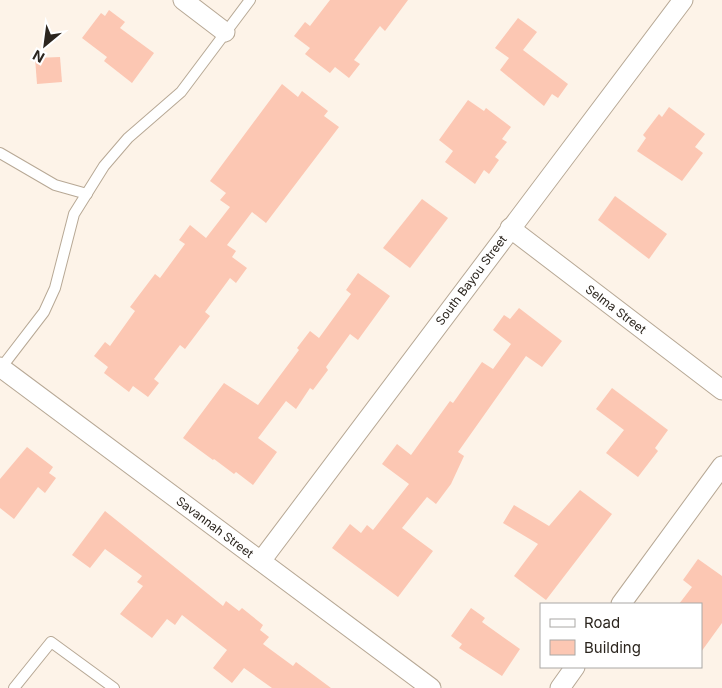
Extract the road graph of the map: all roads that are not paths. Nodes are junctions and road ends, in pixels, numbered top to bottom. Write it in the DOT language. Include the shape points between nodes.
graph roads {
  1 [pos="183,0"];
  2 [pos="250,0"];
  3 [pos="683,0"];
  4 [pos="225,32"];
  5 [pos="0,153"];
  6 [pos="87,194"];
  7 [pos="510,228"];
  8 [pos="0,368"];
  9 [pos="722,390"];
  10 [pos="722,466"];
  11 [pos="261,562"];
  12 [pos="622,603"];
  13 [pos="574,668"];
  14 [pos="14,688"];
  15 [pos="114,688"];
  16 [pos="430,688"];
  17 [pos="560,688"];
  1 -- 4 [label="street"];
  2 -- 4 [label="lane"];
  3 -- 7 [label="street, South Bayou Street"];
  4 -- 6 [label="lane" via="181,92 128,138 104,166"];
  5 -- 6 [label="lane" via="55,185"];
  6 -- 8 [label="lane" via="74,214 55,288 44,312"];
  7 -- 9 [label="street, Selma Street"];
  7 -- 11 [label="street, South Bayou Street"];
  8 -- 11 [label="street, Savannah Street"];
  10 -- 12 [label="street"];
  11 -- 16 [label="street, Savannah Street"];
  13 -- 17 [label="street"];
  14 -- 15 [label="lane" via="50,642"];
}
